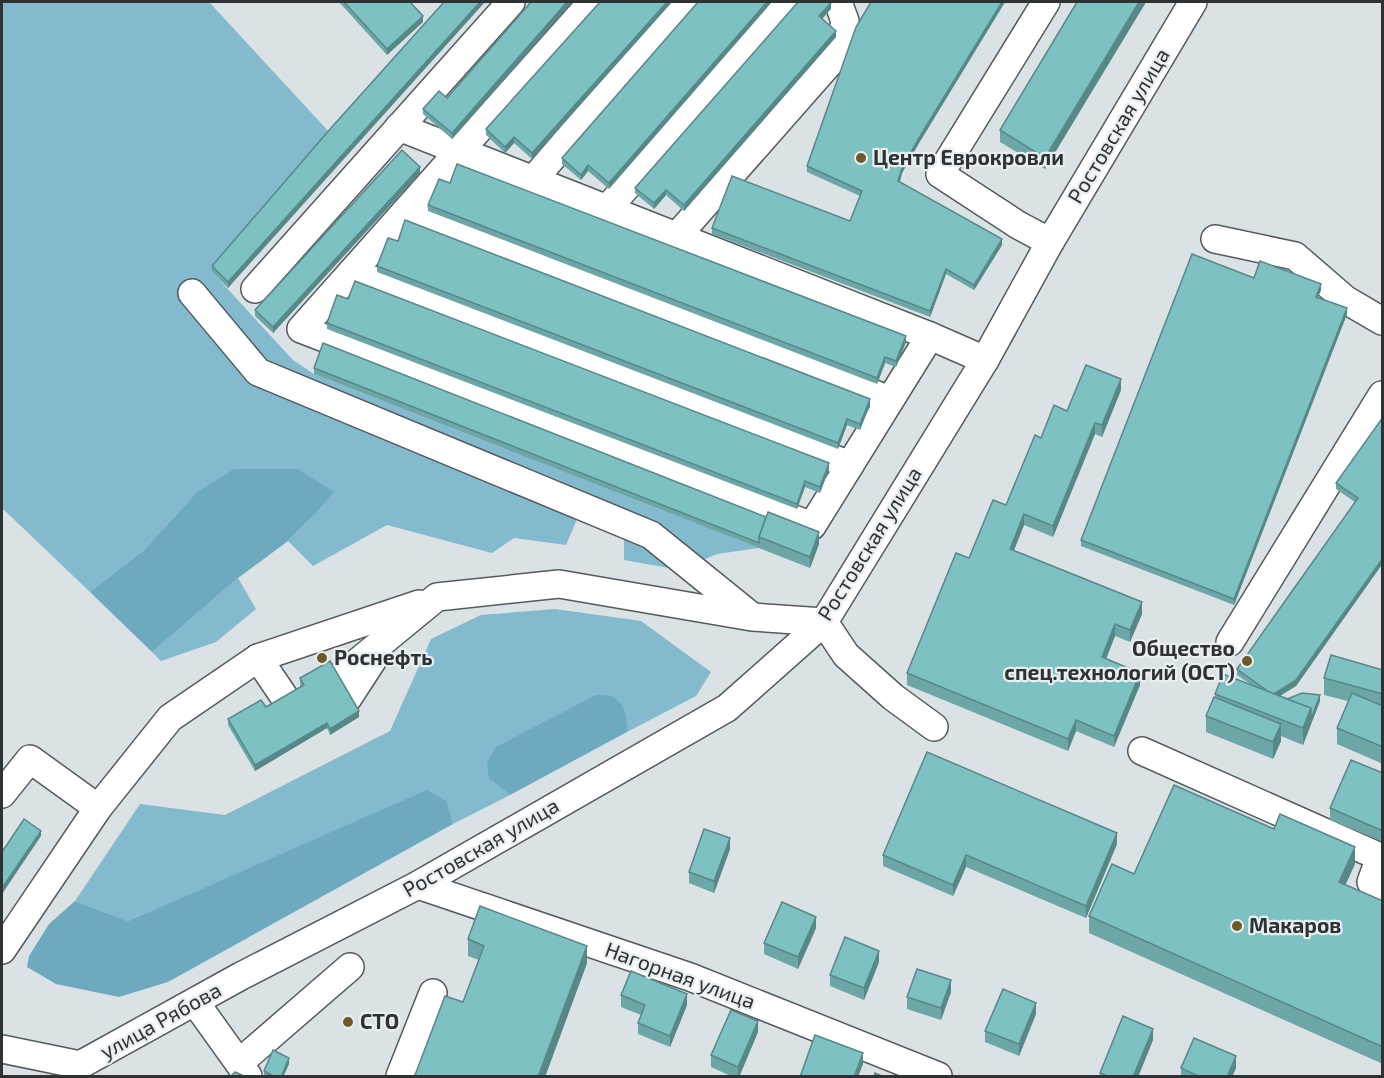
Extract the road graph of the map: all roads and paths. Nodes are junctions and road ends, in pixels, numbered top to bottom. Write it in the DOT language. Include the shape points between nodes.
graph roads {
  1 [pos="511,2"];
  2 [pos="592,2"];
  3 [pos="686,2"];
  4 [pos="788,2"];
  5 [pos="838,2"];
  6 [pos="1046,2"];
  7 [pos="1193,2"];
  8 [pos="399,128"];
  9 [pos="460,151"];
  10 [pos="532,180"];
  11 [pos="607,209"];
  12 [pos="405,213"];
  13 [pos="676,236"];
  14 [pos="1215,239"];
  15 [pos="1050,242"];
  16 [pos="352,272"];
  17 [pos="255,289"];
  18 [pos="192,293"];
  19 [pos="1383,321"];
  20 [pos="930,336"];
  21 [pos="985,360"];
  22 [pos="1383,394"];
  23 [pos="890,400"];
  24 [pos="850,465"];
  25 [pos="437,597"];
  26 [pos="752,617"];
  27 [pos="824,622"];
  28 [pos="1230,642"];
  29 [pos="258,658"];
  30 [pos="342,688"];
  31 [pos="287,701"];
  32 [pos="934,727"];
  33 [pos="1142,751"];
  34 [pos="2,794"];
  35 [pos="98,808"];
  36 [pos="418,885"];
  37 [pos="1383,887"];
  38 [pos="2,950"];
  39 [pos="350,967"];
  40 [pos="241,976"];
  41 [pos="433,993"];
  42 [pos="195,1002"];
  43 [pos="2,1049"];
  44 [pos="244,1070"];
  45 [pos="79,1073"];
  46 [pos="400,1077"];
  47 [pos="938,1077"];
  1 -- 8 [label="street"];
  2 -- 9 [label="street"];
  3 -- 10 [label="street"];
  4 -- 11 [label="street"];
  5 -- 13 [label="street" via="845,21 839,52"];
  6 -- 15 [label="street" via="940,174"];
  7 -- 15 [label="street, Ростовская улица"];
  8 -- 9 [label="street"];
  8 -- 17 [label="street"];
  9 -- 10 [label="street"];
  9 -- 12 [label="street"];
  10 -- 11 [label="street"];
  11 -- 13 [label="street"];
  12 -- 16 [label="street"];
  12 -- 23 [label="street"];
  13 -- 20 [label="street"];
  14 -- 19 [label="street" via="1295,256 1346,300"];
  15 -- 21 [label="street, Ростовская улица"];
  16 -- 24 [label="street"];
  16 -- 24 [label="street" via="301,329 812,526"];
  18 -- 26 [label="street" via="258,372 651,535"];
  20 -- 21 [label="street"];
  20 -- 23 [label="street"];
  21 -- 27 [label="street, Ростовская улица"];
  22 -- 28 [label="street"];
  23 -- 24 [label="street"];
  25 -- 26 [label="street" via="559,584"];
  25 -- 29 [label="street"];
  25 -- 30 [label="street" via="388,637"];
  26 -- 27 [label="street"];
  27 -- 32 [label="street" via="846,655"];
  27 -- 36 [label="street, Ростовская улица" via="727,708"];
  29 -- 31 [label="street"];
  29 -- 35 [label="street" via="170,718"];
  33 -- 37 [label="street" via="1380,857 1371,882"];
  34 -- 35 [label="street" via="30,759"];
  35 -- 38 [label="street"];
  36 -- 40 [label="street, Ростовская улица"];
  36 -- 47 [label="street, Нагорная улица" via="690,977"];
  39 -- 44 [label="street"];
  40 -- 42 [label="street, улица Рябова"];
  41 -- 46 [label="street"];
  42 -- 44 [label="street"];
  42 -- 45 [label="street, улица Рябова"];
  43 -- 45 [label="street, улица Рябова"];
}
